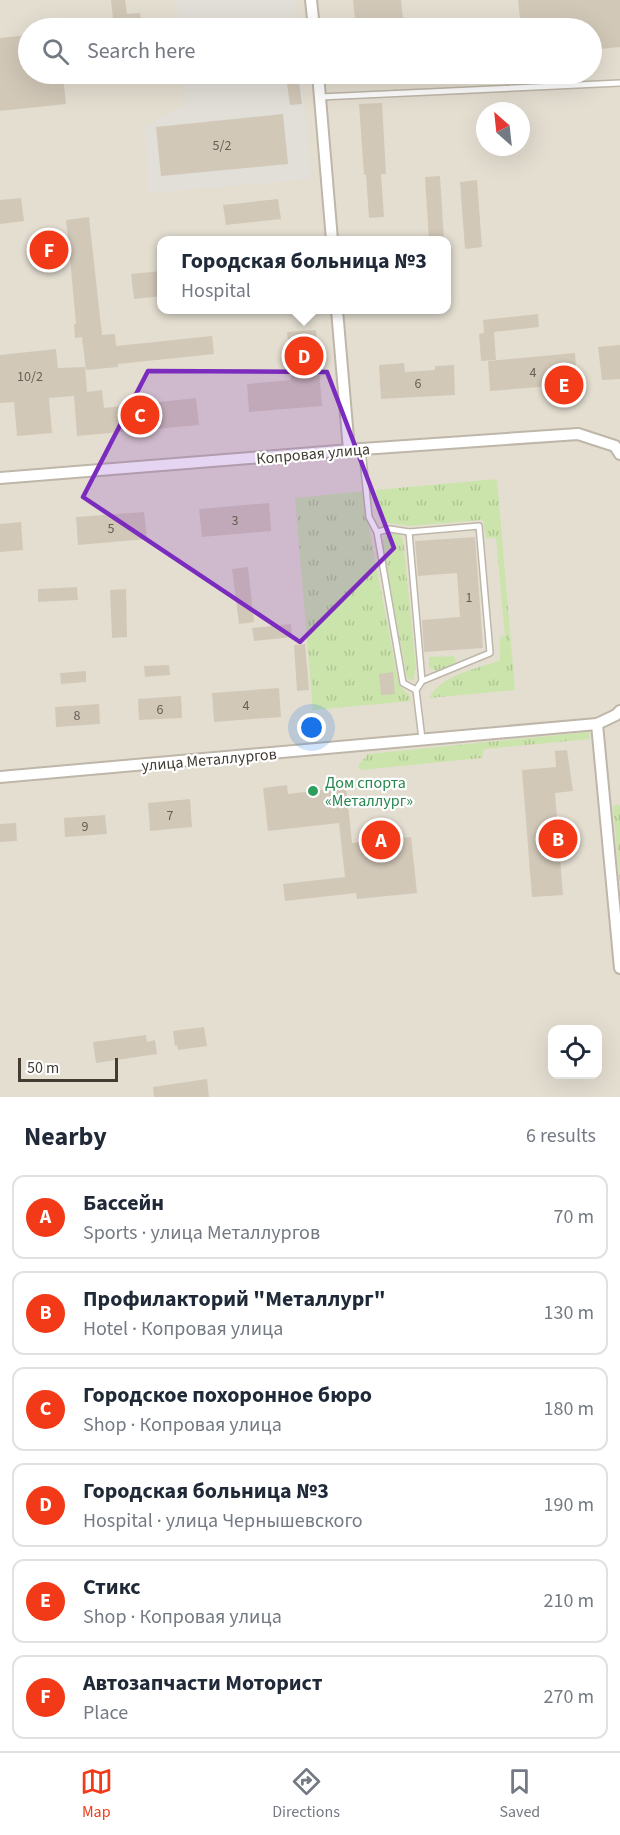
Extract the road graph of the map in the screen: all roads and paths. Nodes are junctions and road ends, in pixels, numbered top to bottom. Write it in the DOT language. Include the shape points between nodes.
graph roads {
  1 [pos="311,0"];
  2 [pos="313,18"];
  3 [pos="620,83"];
  4 [pos="319,84"];
  5 [pos="599,84"];
  6 [pos="602,84"];
  7 [pos="320,97"];
  8 [pos="332,236"];
  9 [pos="337,314"];
  10 [pos="362,449"];
  11 [pos="349,450"];
  12 [pos="620,453"];
  13 [pos="0,478"];
  14 [pos="377,532"];
  15 [pos="409,532"];
  16 [pos="422,681"];
  17 [pos="416,690"];
  18 [pos="620,711"];
  19 [pos="597,724"];
  20 [pos="422,740"];
  21 [pos="0,777"];
  22 [pos="620,968"];
  1 -- 2 [label="street"];
  3 -- 6 [label="lane"];
  4 -- 7 [label="street"];
  5 -- 7 [label="lane"];
  7 -- 8 [label="street"];
  9 -- 11 [label="street"];
  10 -- 11 [label="street, Копровая улица"];
  10 -- 12 [label="street, Копровая улица" via="579,434 615,446"];
  10 -- 14 [label="lane" via="369,517"];
  11 -- 13 [label="street, Копровая улица"];
  14 -- 15 [label="lane" via="390,528"];
  14 -- 17 [label="lane" via="403,683"];
  15 -- 16 [label="lane"];
  15 -- 16 [label="lane" via="478,526 480,537 490,653"];
  16 -- 17 [label="lane"];
  17 -- 20 [label="lane"];
  18 -- 19 [label="street"];
  19 -- 20 [label="street, улица Металлургов"];
  19 -- 22 [label="street"];
  20 -- 21 [label="street, улица Металлургов"];
}
